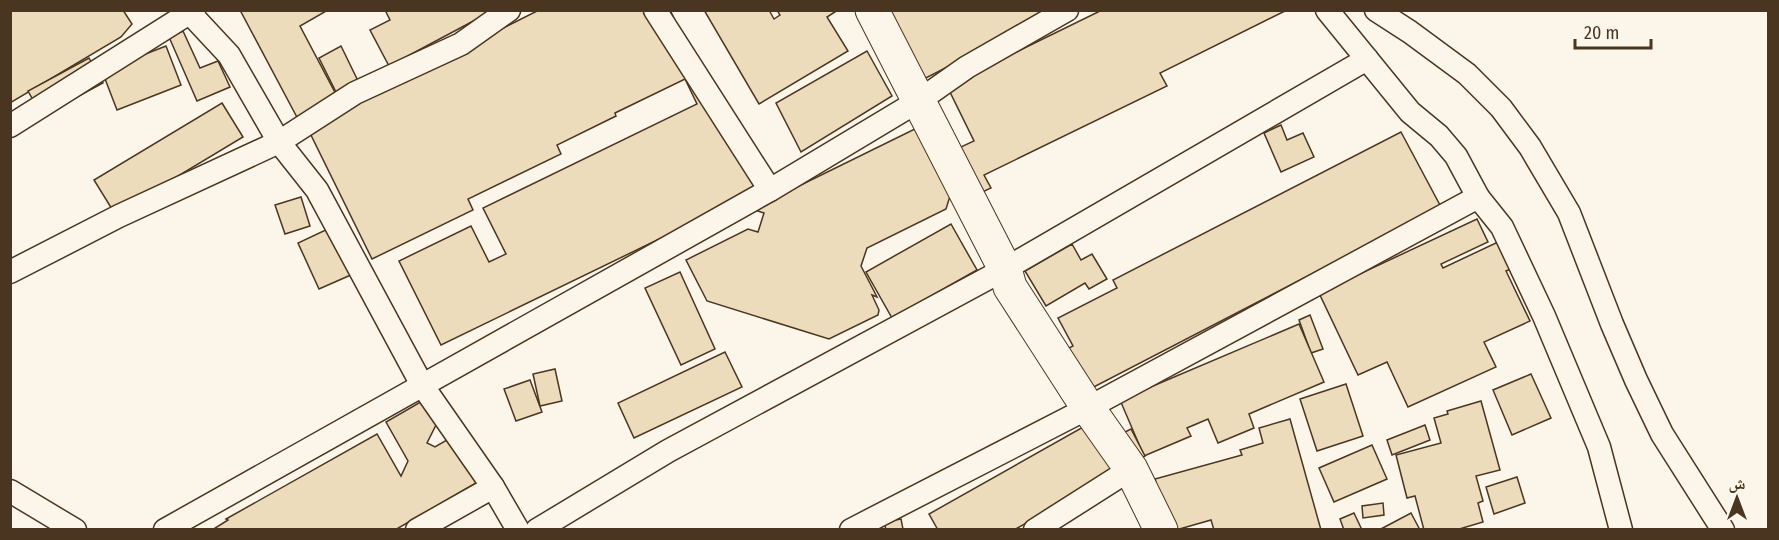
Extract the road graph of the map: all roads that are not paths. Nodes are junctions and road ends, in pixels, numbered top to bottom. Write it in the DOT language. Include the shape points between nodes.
graph roads {
  1 [pos="509,10"];
  2 [pos="655,10"];
  3 [pos="872,10"];
  4 [pos="1067,10"];
  5 [pos="1327,10"];
  6 [pos="1376,10"];
  7 [pos="190,12"];
  8 [pos="1367,59"];
  9 [pos="920,100"];
  10 [pos="10,126"];
  11 [pos="279,142"];
  12 [pos="770,190"];
  13 [pos="1478,197"];
  14 [pos="1005,269"];
  15 [pos="10,272"];
  16 [pos="422,385"];
  17 [pos="1088,408"];
  18 [pos="1131,469"];
  19 [pos="493,487"];
  20 [pos="10,490"];
  21 [pos="74,529"];
  22 [pos="165,530"];
  23 [pos="417,530"];
  24 [pos="518,530"];
  25 [pos="537,530"];
  26 [pos="851,530"];
  27 [pos="1035,530"];
  28 [pos="1161,530"];
  29 [pos="1621,530"];
  30 [pos="1723,530"];
  1 -- 11 [label="street" via="461,44 355,93"];
  2 -- 12 [label="street"];
  3 -- 9 [label="street"];
  4 -- 9 [label="street" via="967,67"];
  5 -- 8 [label="street"];
  6 -- 30 [label="street" via="1467,74 1501,108 1530,147 1569,213 1616,333 1662,434"];
  7 -- 10 [label="street"];
  7 -- 11 [label="street" via="229,55"];
  8 -- 13 [label="street" via="1410,112 1439,136"];
  8 -- 14 [label="street"];
  9 -- 12 [label="street"];
  9 -- 14 [label="street"];
  11 -- 15 [label="street" via="118,216"];
  11 -- 16 [label="street" via="317,190"];
  12 -- 16 [label="street"];
  13 -- 17 [label="street"];
  13 -- 29 [label="street" via="1502,227 1545,316 1599,447"];
  14 -- 17 [label="street" via="1010,287"];
  14 -- 25 [label="street" via="668,451"];
  16 -- 19 [label="street"];
  16 -- 22 [label="street"];
  17 -- 18 [label="street"];
  17 -- 26 [label="street"];
  18 -- 27 [label="street"];
  18 -- 28 [label="street"];
  19 -- 23 [label="street"];
  19 -- 24 [label="street"];
  20 -- 21 [label="street"];
}
